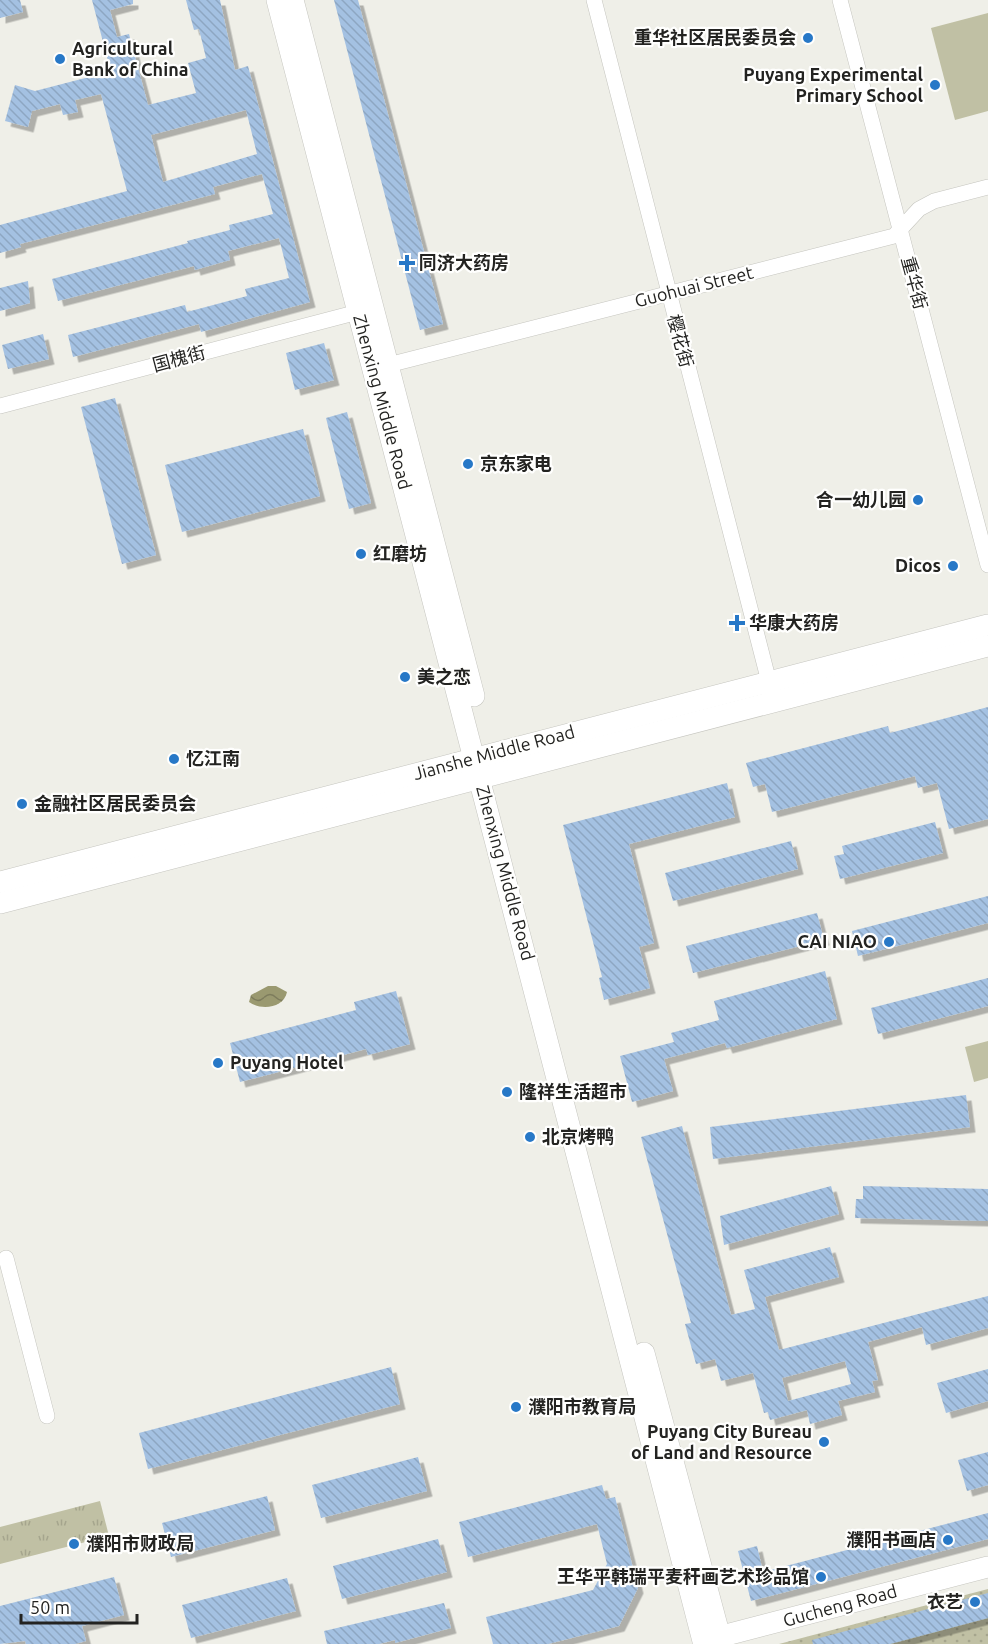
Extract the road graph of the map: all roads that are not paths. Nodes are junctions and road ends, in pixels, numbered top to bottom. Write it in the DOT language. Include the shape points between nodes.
graph roads {
  1 [pos="277,0"];
  2 [pos="293,0"];
  3 [pos="594,0"];
  4 [pos="840,0"];
  5 [pos="988,187"];
  6 [pos="900,231"];
  7 [pos="668,294"];
  8 [pos="358,312"];
  9 [pos="388,365"];
  10 [pos="0,406"];
  11 [pos="988,565"];
  12 [pos="988,625"];
  13 [pos="988,646"];
  14 [pos="769,682"];
  15 [pos="485,766"];
  16 [pos="0,882"];
  17 [pos="0,903"];
  18 [pos="6,1258"];
  19 [pos="47,1416"];
  20 [pos="988,1567"];
  21 [pos="705,1641"];
  1 -- 8 [label="street, Zhenxing Middle Road"];
  2 -- 9 [label="street, Zhenxing Middle Road"];
  3 -- 7 [label="street, 樱花街"];
  4 -- 6 [label="street, 重华街"];
  5 -- 6 [label="street, Guohuai Street" via="919,209"];
  6 -- 7 [label="street, Guohuai Street" via="894,236"];
  6 -- 11 [label="street, 重华街"];
  7 -- 9 [label="street, Guohuai Street"];
  7 -- 14 [label="street, 樱花街"];
  8 -- 10 [label="street, 国槐街"];
  8 -- 15 [label="street, Zhenxing Middle Road"];
  9 -- 15 [label="street, Zhenxing Middle Road"];
  12 -- 14 [label="street, Jianshe Middle Road"];
  13 -- 15 [label="street, Jianshe Middle Road"];
  14 -- 15 [label="street, Jianshe Middle Road"];
  15 -- 16 [label="street, Jianshe Middle Road"];
  15 -- 17 [label="street, Jianshe Middle Road"];
  15 -- 21 [label="street, Zhenxing Middle Road"];
  18 -- 19 [label="street"];
  20 -- 21 [label="street, Gucheng Road"];
}
